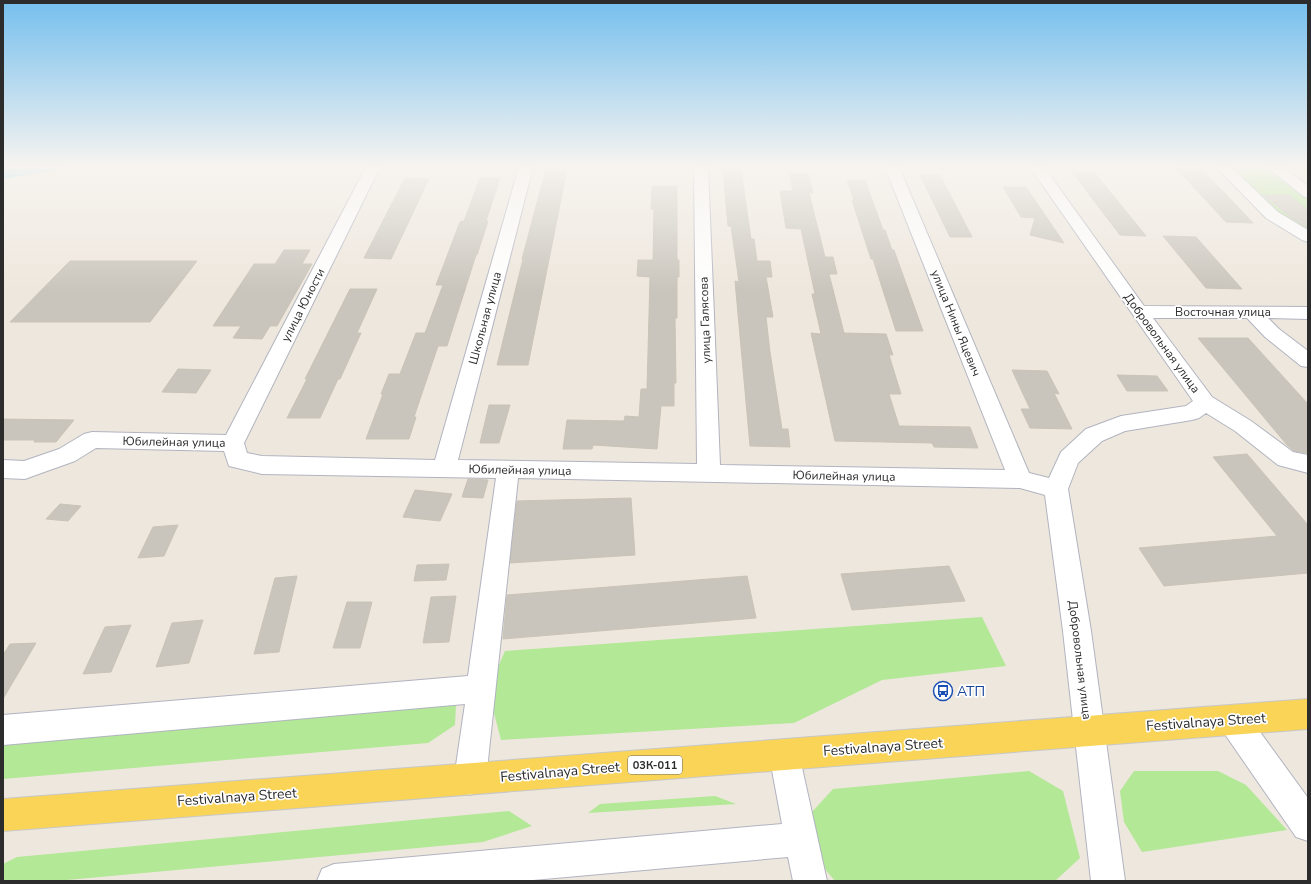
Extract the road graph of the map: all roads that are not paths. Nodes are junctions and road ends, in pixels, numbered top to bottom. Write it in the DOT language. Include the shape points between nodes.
graph roads {
  1 [pos="352,208"];
  2 [pos="515,208"];
  3 [pos="702,208"];
  4 [pos="909,208"];
  5 [pos="1066,208"];
  6 [pos="1265,208"];
  7 [pos="1308,237"];
  8 [pos="1139,312"];
  9 [pos="1252,313"];
  10 [pos="1308,313"];
  11 [pos="1308,361"];
  12 [pos="1205,402"];
  13 [pos="233,443"];
  14 [pos="1308,464"];
  15 [pos="444,468"];
  16 [pos="3,469"];
  17 [pos="508,470"];
  18 [pos="709,473"];
  19 [pos="1020,479"];
  20 [pos="1056,489"];
  21 [pos="481,689"];
  22 [pos="1308,714"];
  23 [pos="1233,720"];
  24 [pos="3,730"];
  25 [pos="1089,731"];
  26 [pos="784,754"];
  27 [pos="470,779"];
  28 [pos="3,816"];
  29 [pos="1308,825"];
  30 [pos="802,839"];
  31 [pos="334,881"];
  32 [pos="810,881"];
  33 [pos="1108,881"];
  1 -- 13 [label="street, улица Юности"];
  2 -- 15 [label="street, Школьная улица"];
  3 -- 18 [label="street, улица Галясова"];
  4 -- 19 [label="street, улица Нины Яцевич"];
  5 -- 8 [label="street, Добровольная улица"];
  6 -- 7 [label="street"];
  8 -- 9 [label="street, Восточная улица"];
  8 -- 12 [label="street, Добровольная улица"];
  9 -- 10 [label="street, Восточная улица"];
  9 -- 11 [label="street" via="1272,333"];
  12 -- 14 [label="street" via="1286,458"];
  12 -- 20 [label="street, Добровольная улица" via="1192,413 1122,424 1094,435 1070,458"];
  13 -- 15 [label="street, Юбилейная улица" via="237,460 262,465"];
  13 -- 16 [label="street, Юбилейная улица" via="92,440 67,455 25,470"];
  15 -- 17 [label="street, Юбилейная улица"];
  17 -- 18 [label="street, Юбилейная улица"];
  17 -- 21 [label="street"];
  18 -- 19 [label="street, Юбилейная улица"];
  19 -- 20 [label="street, Юбилейная улица"];
  20 -- 25 [label="street, Добровольная улица"];
  21 -- 24 [label="street"];
  21 -- 27 [label="street"];
  22 -- 23 [label="main road, Festivalnaya Street / 03К-011"];
  23 -- 25 [label="main road, Festivalnaya Street / 03К-011"];
  23 -- 29 [label="street"];
  25 -- 26 [label="main road, Festivalnaya Street / 03К-011"];
  25 -- 33 [label="street, Добровольная улица"];
  26 -- 27 [label="main road, Festivalnaya Street / 03К-011"];
  26 -- 30 [label="street"];
  27 -- 28 [label="main road, Festivalnaya Street / 03К-011"];
  30 -- 31 [label="street"];
  30 -- 32 [label="street"];
}
